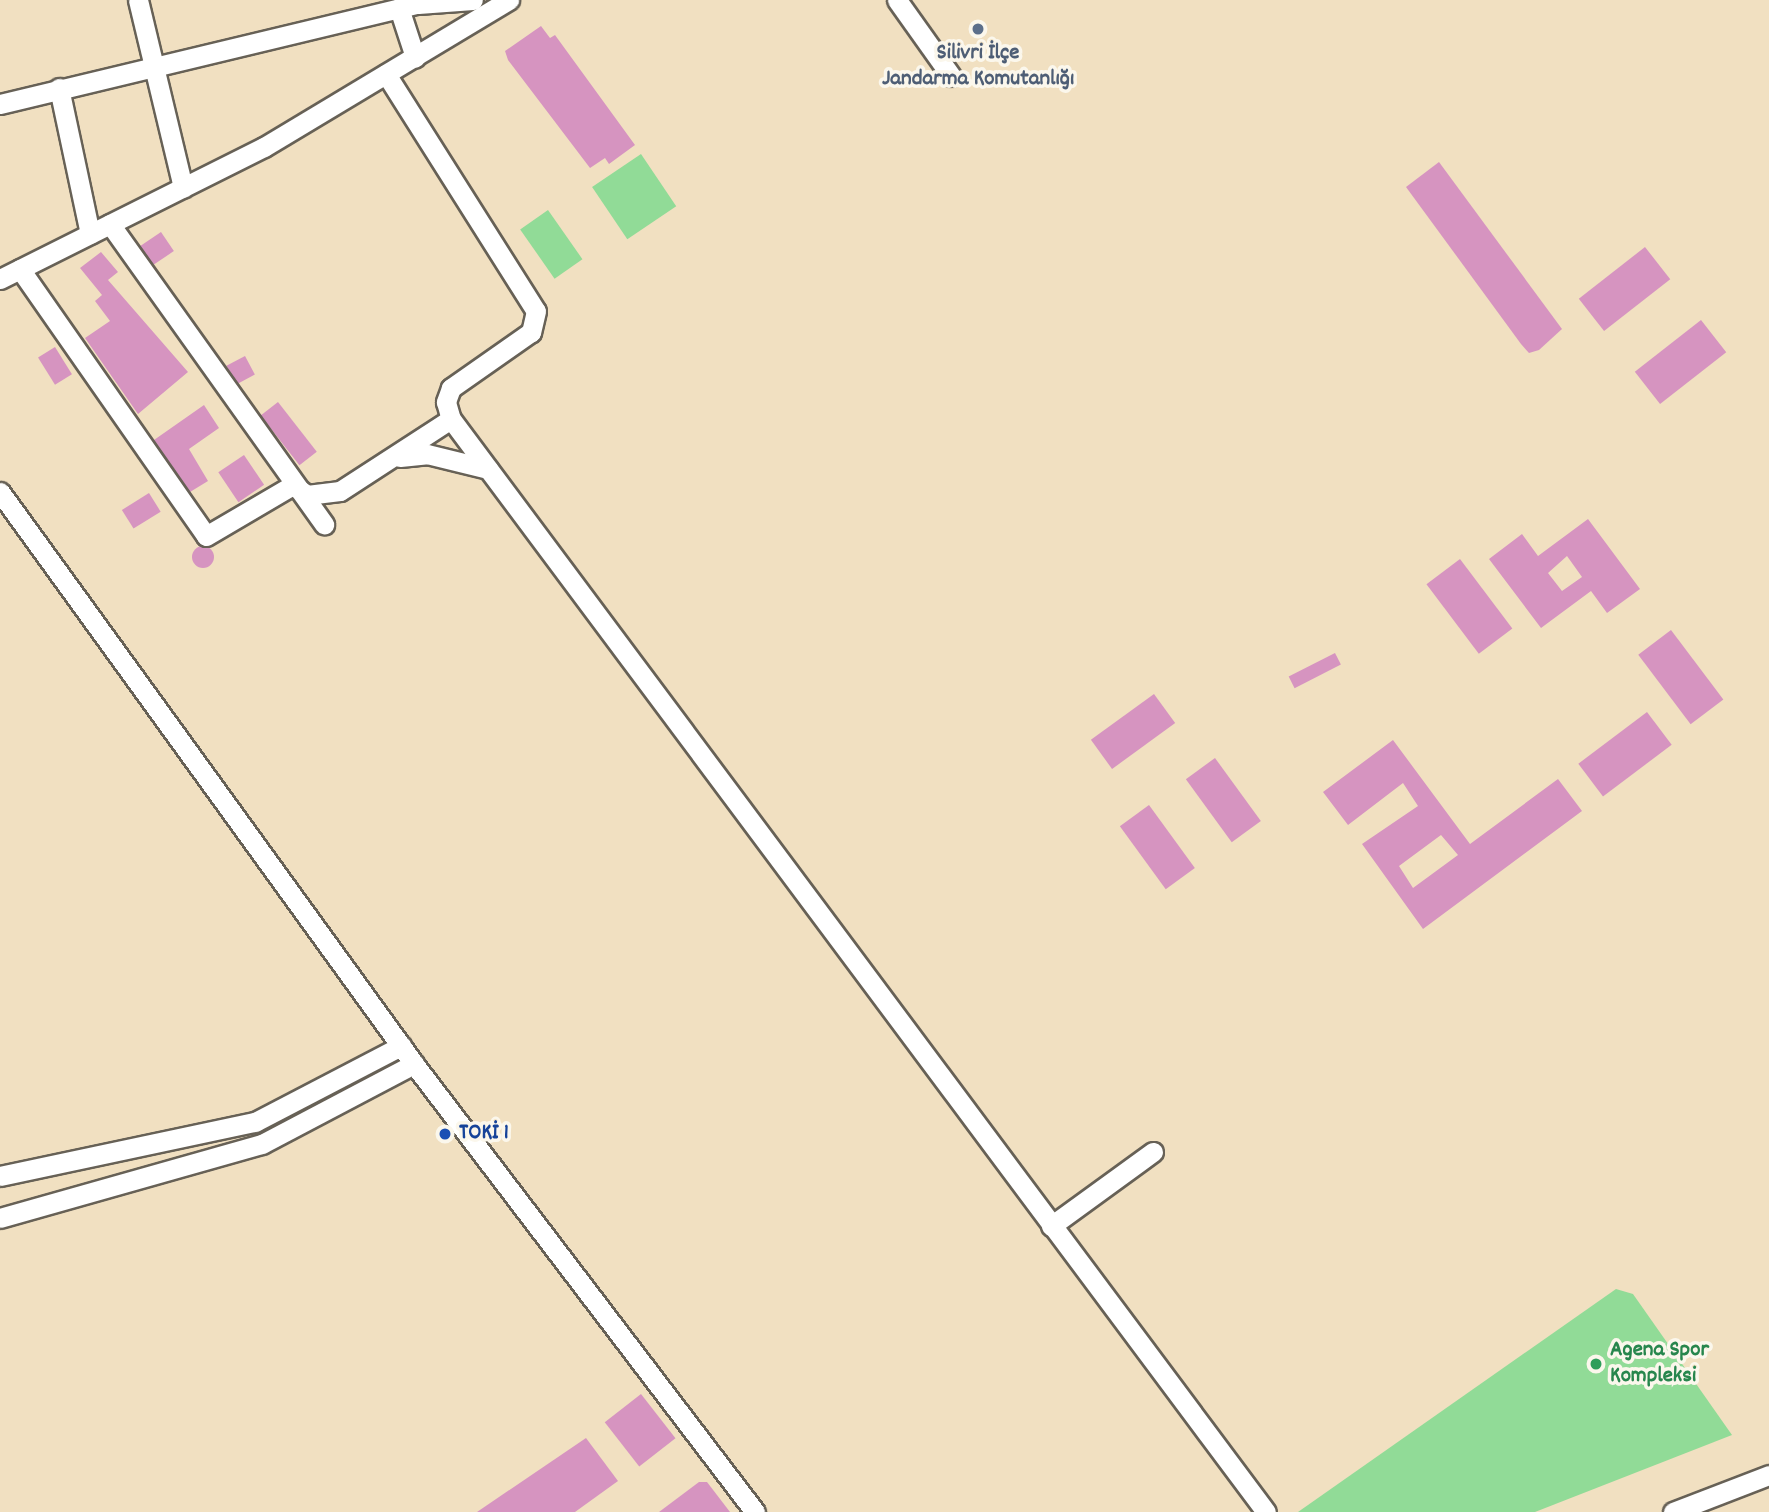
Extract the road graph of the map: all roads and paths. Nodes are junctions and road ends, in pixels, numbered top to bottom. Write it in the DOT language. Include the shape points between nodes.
graph roads {
  1 [pos="138,0"];
  2 [pos="473,0"];
  3 [pos="509,0"];
  4 [pos="897,0"];
  5 [pos="399,8"];
  6 [pos="415,57"];
  7 [pos="152,66"];
  8 [pos="386,74"];
  9 [pos="951,76"];
  10 [pos="59,88"];
  11 [pos="0,104"];
  12 [pos="183,188"];
  13 [pos="110,224"];
  14 [pos="90,234"];
  15 [pos="20,269"];
  16 [pos="0,279"];
  17 [pos="451,419"];
  18 [pos="399,457"];
  19 [pos="488,468"];
  20 [pos="293,485"];
  21 [pos="0,492"];
  22 [pos="324,524"];
  23 [pos="401,1046"];
  24 [pos="414,1064"];
  25 [pos="1153,1152"];
  26 [pos="0,1176"];
  27 [pos="0,1218"];
  28 [pos="1051,1226"];
  29 [pos="1769,1475"];
  30 [pos="755,1512"];
  31 [pos="1266,1512"];
  32 [pos="1673,1512"];
  1 -- 7 [label="street"];
  2 -- 5 [label="street"];
  3 -- 6 [label="street"];
  4 -- 9 [label="street"];
  5 -- 6 [label="street"];
  5 -- 7 [label="street"];
  6 -- 8 [label="street"];
  7 -- 10 [label="street"];
  7 -- 12 [label="street"];
  8 -- 12 [label="street"];
  8 -- 17 [label="street" via="536,311 531,332 451,388 446,402"];
  10 -- 11 [label="street"];
  10 -- 14 [label="street"];
  12 -- 13 [label="street"];
  13 -- 14 [label="street"];
  13 -- 20 [label="street"];
  14 -- 15 [label="street"];
  15 -- 16 [label="street"];
  15 -- 20 [label="street" via="206,536"];
  17 -- 18 [label="street"];
  17 -- 19 [label="street"];
  18 -- 19 [label="street" via="427,454"];
  18 -- 20 [label="street" via="341,491 307,495"];
  19 -- 28 [label="street"];
  20 -- 22 [label="street"];
  21 -- 23 [label="street"];
  23 -- 24 [label="street"];
  23 -- 26 [label="street" via="256,1122"];
  24 -- 27 [label="street" via="262,1144"];
  24 -- 30 [label="street"];
  25 -- 28 [label="street"];
  28 -- 31 [label="street"];
  29 -- 32 [label="street"];
}
